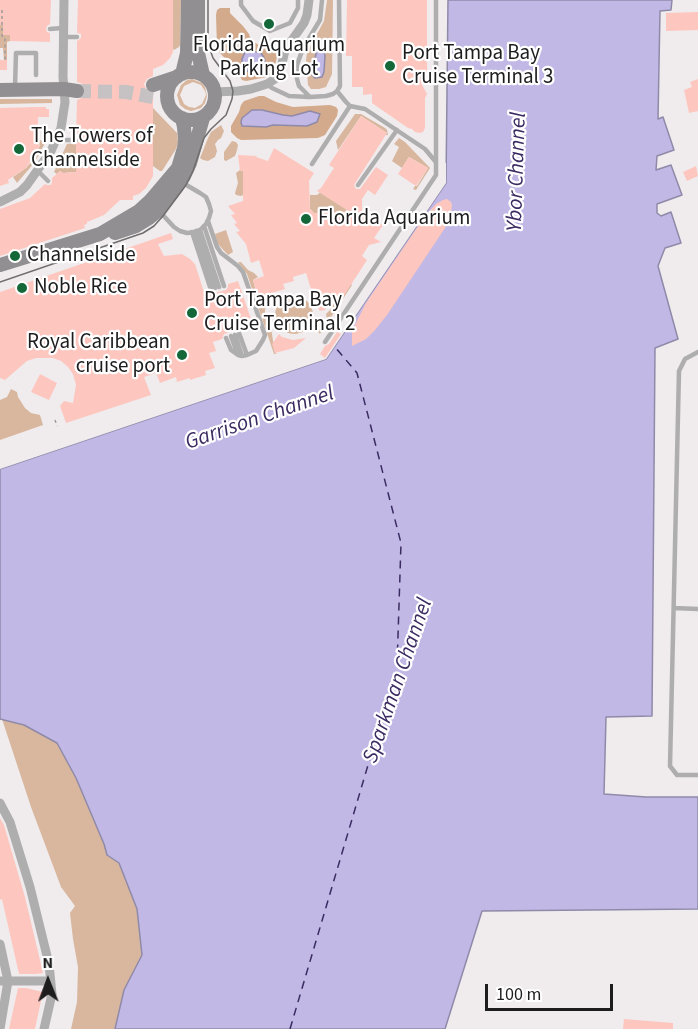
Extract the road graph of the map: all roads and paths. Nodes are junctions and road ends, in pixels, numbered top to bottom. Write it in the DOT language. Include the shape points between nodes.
graph roads {
  1 [pos="64,0"];
  2 [pos="188,0"];
  3 [pos="198,0"];
  4 [pos="241,0"];
  5 [pos="298,0"];
  6 [pos="309,0"];
  7 [pos="322,0"];
  8 [pos="339,0"];
  9 [pos="436,0"];
  10 [pos="2,10"];
  11 [pos="50,28"];
  12 [pos="63,33"];
  13 [pos="5,38"];
  14 [pos="10,38"];
  15 [pos="77,38"];
  16 [pos="0,43"];
  17 [pos="5,43"];
  18 [pos="5,60"];
  19 [pos="36,75"];
  20 [pos="180,75"];
  21 [pos="203,75"];
  22 [pos="267,84"];
  23 [pos="0,90"];
  24 [pos="15,90"];
  25 [pos="70,90"];
  26 [pos="337,91"];
  27 [pos="215,92"];
  28 [pos="310,97"];
  29 [pos="168,103"];
  30 [pos="350,106"];
  31 [pos="182,118"];
  32 [pos="203,118"];
  33 [pos="396,130"];
  34 [pos="57,140"];
  35 [pos="76,140"];
  36 [pos="435,161"];
  37 [pos="312,164"];
  38 [pos="38,171"];
  39 [pos="48,181"];
  40 [pos="181,182"];
  41 [pos="358,185"];
  42 [pos="0,202"];
  43 [pos="154,205"];
  44 [pos="200,228"];
  45 [pos="1,265"];
  46 [pos="324,342"];
  47 [pos="698,352"];
  48 [pos="242,356"];
  49 [pos="55,420"];
  50 [pos="57,426"];
  51 [pos="674,608"];
  52 [pos="698,609"];
  53 [pos="698,775"];
  54 [pos="1,809"];
  55 [pos="0,944"];
  56 [pos="4,981"];
  57 [pos="50,981"];
  58 [pos="0,1029"];
  59 [pos="44,1029"];
  1 -- 12 [label="street"];
  2 -- 20 [label="main road" via="188,52"];
  3 -- 21 [label="main road" via="198,53"];
  4 -- 5 [label="lane" via="253,21 270,31 290,23"];
  6 -- 22 [label="street" via="304,23 285,50 278,75"];
  7 -- 28 [label="lane" via="320,20 297,65 299,86"];
  8 -- 26 [label="lane" via="341,82"];
  9 -- 36 [label="lane"];
  10 -- 13 [label="path"];
  11 -- 12 [label="lane"];
  12 -- 15 [label="lane"];
  12 -- 25 [label="street" via="63,77"];
  13 -- 14 [label="path"];
  13 -- 17 [label="path"];
  16 -- 17 [label="path"];
  17 -- 18 [label="path"];
  19 -- 24 [label="lane" via="36,53 16,53"];
  20 -- 21 [label="main road"];
  20 -- 29 [label="main road" via="171,82"];
  20 -- 29 [label="main road" via="153,91"];
  21 -- 27 [label="main road"];
  22 -- 27 [label="street"];
  22 -- 28 [label="lane" via="289,96"];
  23 -- 24 [label="main road"];
  24 -- 25 [label="main road"];
  25 -- 34 [label="street"];
  26 -- 28 [label="lane"];
  26 -- 30 [label="lane"];
  27 -- 32 [label="main road" via="214,104"];
  29 -- 31 [label="main road"];
  30 -- 33 [label="lane" via="365,109"];
  30 -- 37 [label="lane"];
  31 -- 32 [label="main road"];
  31 -- 43 [label="main road" via="185,140 180,164"];
  32 -- 40 [label="main road"];
  33 -- 36 [label="lane" via="425,149"];
  33 -- 41 [label="lane"];
  34 -- 35 [label="lane"];
  34 -- 38 [label="street"];
  36 -- 46 [label="lane" via="436,175"];
  38 -- 39 [label="lane"];
  38 -- 42 [label="street" via="24,188"];
  40 -- 43 [label="main road"];
  40 -- 44 [label="lane" via="206,197 209,204 211,211"];
  43 -- 44 [label="lane" via="180,231"];
  43 -- 45 [label="main road" via="149,218 132,228"];
  44 -- 44 [label="lane" via="217,288"];
  44 -- 48 [label="lane" via="243,272 264,332 256,351"];
  47 -- 51 [label="lane" via="685,359 679,371"];
  48 -- 48 [label="lane" via="231,350 233,335"];
  49 -- 50 [label="path"];
  51 -- 52 [label="lane"];
  51 -- 53 [label="lane" via="670,766 677,775"];
  54 -- 57 [label="street" via="10,822 30,887"];
  55 -- 56 [label="street"];
  56 -- 57 [label="street"];
  56 -- 58 [label="street"];
  57 -- 59 [label="street" via="52,994"];
}
